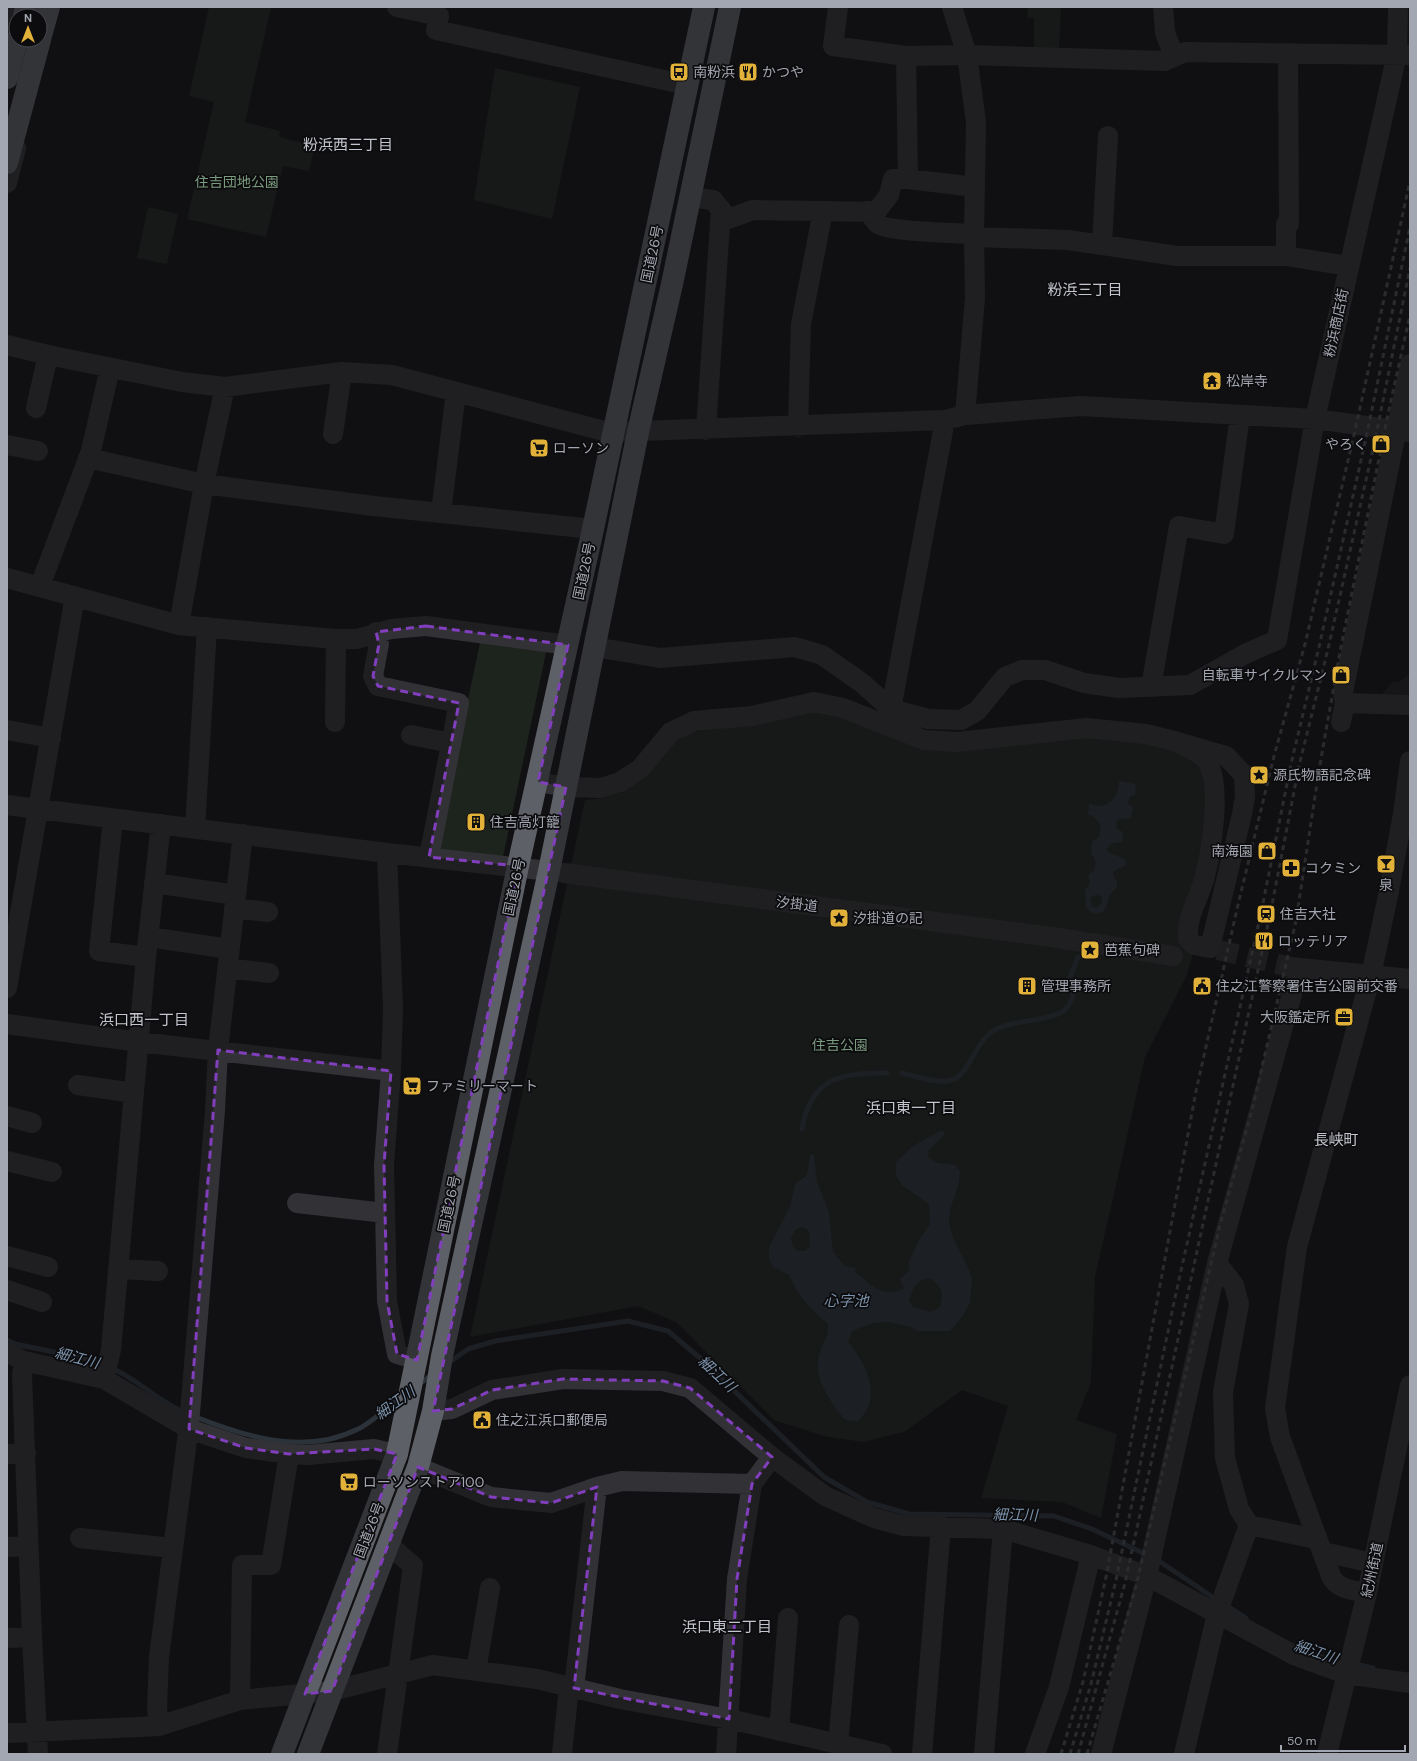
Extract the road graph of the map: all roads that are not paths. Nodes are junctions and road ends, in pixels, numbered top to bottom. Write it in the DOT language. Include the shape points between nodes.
graph roads {
  1 [pos="12,7"];
  2 [pos="54,7"];
  3 [pos="397,7"];
  4 [pos="704,7"];
  5 [pos="730,7"];
  6 [pos="838,7"];
  7 [pos="952,7"];
  8 [pos="1163,7"];
  9 [pos="1398,7"];
  10 [pos="7,28"];
  11 [pos="15,48"];
  12 [pos="38,48"];
  13 [pos="1288,54"];
  14 [pos="1404,54"];
  15 [pos="967,55"];
  16 [pos="906,56"];
  17 [pos="1174,57"];
  18 [pos="7,78"];
  19 [pos="673,82"];
  20 [pos="1108,136"];
  21 [pos="7,163"];
  22 [pos="908,179"];
  23 [pos="7,183"];
  24 [pos="975,187"];
  25 [pos="690,197"];
  26 [pos="721,209"];
  27 [pos="823,211"];
  28 [pos="868,212"];
  29 [pos="974,235"];
  30 [pos="1102,244"];
  31 [pos="1286,256"];
  32 [pos="1348,266"];
  33 [pos="7,345"];
  34 [pos="48,355"];
  35 [pos="1410,364"];
  36 [pos="110,368"];
  37 [pos="342,372"];
  38 [pos="225,387"];
  39 [pos="456,392"];
  40 [pos="36,408"];
  41 [pos="965,415"];
  42 [pos="1240,415"];
  43 [pos="1315,419"];
  44 [pos="945,420"];
  45 [pos="798,427"];
  46 [pos="706,430"];
  47 [pos="1403,431"];
  48 [pos="614,432"];
  49 [pos="638,432"];
  50 [pos="333,434"];
  51 [pos="7,445"];
  52 [pos="38,451"];
  53 [pos="88,458"];
  54 [pos="204,484"];
  55 [pos="441,513"];
  56 [pos="593,529"];
  57 [pos="7,578"];
  58 [pos="40,586"];
  59 [pos="75,596"];
  60 [pos="179,626"];
  61 [pos="208,627"];
  62 [pos="376,632"];
  63 [pos="336,639"];
  64 [pos="568,645"];
  65 [pos="595,647"];
  66 [pos="1152,686"];
  67 [pos="1345,703"];
  68 [pos="1410,705"];
  69 [pos="887,716"];
  70 [pos="335,722"];
  71 [pos="1340,722"];
  72 [pos="7,730"];
  73 [pos="411,735"];
  74 [pos="51,738"];
  75 [pos="1178,742"];
  76 [pos="451,743"];
  77 [pos="1410,768"];
  78 [pos="538,782"];
  79 [pos="566,787"];
  80 [pos="7,805"];
  81 [pos="38,810"];
  82 [pos="1214,810"];
  83 [pos="1242,814"];
  84 [pos="113,819"];
  85 [pos="161,824"];
  86 [pos="195,828"];
  87 [pos="243,834"];
  88 [pos="387,853"];
  89 [pos="429,857"];
  90 [pos="518,866"];
  91 [pos="556,872"];
  92 [pos="154,883"];
  93 [pos="235,902"];
  94 [pos="15,903"];
  95 [pos="268,912"];
  96 [pos="149,937"];
  97 [pos="1173,956"];
  98 [pos="146,957"];
  99 [pos="228,959"];
  100 [pos="269,973"];
  101 [pos="1371,975"];
  102 [pos="1410,979"];
  103 [pos="7,988"];
  104 [pos="7,1024"];
  105 [pos="139,1042"];
  106 [pos="218,1050"];
  107 [pos="391,1071"];
  108 [pos="78,1085"];
  109 [pos="134,1093"];
  110 [pos="7,1116"];
  111 [pos="32,1123"];
  112 [pos="7,1161"];
  113 [pos="52,1172"];
  114 [pos="297,1203"];
  115 [pos="385,1213"];
  116 [pos="7,1256"];
  117 [pos="1217,1263"];
  118 [pos="48,1267"];
  119 [pos="119,1269"];
  120 [pos="158,1271"];
  121 [pos="7,1290"];
  122 [pos="42,1302"];
  123 [pos="15,1356"];
  124 [pos="416,1367"];
  125 [pos="104,1376"];
  126 [pos="1410,1385"];
  127 [pos="433,1411"];
  128 [pos="190,1420"];
  129 [pos="17,1453"];
  130 [pos="289,1454"];
  131 [pos="397,1454"];
  132 [pos="772,1457"];
  133 [pos="418,1467"];
  134 [pos="752,1484"];
  135 [pos="597,1487"];
  136 [pos="1249,1525"];
  137 [pos="941,1526"];
  138 [pos="1003,1530"];
  139 [pos="80,1538"];
  140 [pos="388,1544"];
  141 [pos="28,1546"];
  142 [pos="1320,1546"];
  143 [pos="7,1547"];
  144 [pos="172,1548"];
  145 [pos="1091,1555"];
  146 [pos="1373,1563"];
  147 [pos="1148,1572"];
  148 [pos="490,1588"];
  149 [pos="1367,1593"];
  150 [pos="1217,1613"];
  151 [pos="788,1618"];
  152 [pos="849,1625"];
  153 [pos="32,1637"];
  154 [pos="7,1638"];
  155 [pos="1349,1665"];
  156 [pos="476,1671"];
  157 [pos="399,1673"];
  158 [pos="1410,1683"];
  159 [pos="571,1687"];
  160 [pos="332,1691"];
  161 [pos="305,1694"];
  162 [pos="240,1700"];
  163 [pos="729,1720"];
  164 [pos="159,1726"];
  165 [pos="779,1731"];
  166 [pos="37,1732"];
  167 [pos="7,1733"];
  168 [pos="838,1744"];
  169 [pos="38,1754"];
  170 [pos="282,1754"];
  171 [pos="308,1754"];
  172 [pos="387,1754"];
  173 [pos="562,1754"];
  174 [pos="726,1754"];
  175 [pos="882,1754"];
  176 [pos="922,1754"];
  177 [pos="984,1754"];
  178 [pos="1035,1754"];
  179 [pos="1101,1754"];
  180 [pos="1184,1754"];
  181 [pos="1327,1754"];
  1 -- 10 [label="street"];
  2 -- 23 [label="street"];
  3 -- 19 [label="street" via="439,16 436,30"];
  4 -- 48 [label="highway, 国道26号"];
  5 -- 25 [label="highway, 国道26号"];
  6 -- 16 [label="street" via="833,46"];
  7 -- 15 [label="street"];
  8 -- 17 [label="street" via="1165,32"];
  9 -- 14 [label="street, 粉浜商店街"];
  11 -- 18 [label="highway"];
  12 -- 21 [label="highway"];
  13 -- 14 [label="street"];
  13 -- 17 [label="street" via="1185,52"];
  13 -- 31 [label="street" via="1289,224 1286,224"];
  14 -- 32 [label="street, 粉浜商店街"];
  15 -- 16 [label="street"];
  15 -- 17 [label="street" via="1165,61"];
  15 -- 24 [label="street" via="976,122"];
  16 -- 22 [label="street"];
  20 -- 30 [label="street"];
  22 -- 24 [label="street"];
  22 -- 28 [label="street" via="893,179 889,195 876,212"];
  24 -- 29 [label="street"];
  25 -- 26 [label="street" via="713,200"];
  25 -- 49 [label="highway, 国道26号"];
  26 -- 27 [label="street" via="728,219 753,210"];
  26 -- 46 [label="street"];
  27 -- 28 [label="street"];
  27 -- 45 [label="street" via="801,324"];
  28 -- 29 [label="street" via="884,227"];
  29 -- 30 [label="street"];
  29 -- 41 [label="street" via="975,298"];
  30 -- 31 [label="street" via="1177,256"];
  31 -- 32 [label="street"];
  32 -- 43 [label="street, 粉浜商店街"];
  33 -- 34 [label="street"];
  34 -- 36 [label="street"];
  34 -- 40 [label="street"];
  35 -- 47 [label="street"];
  36 -- 38 [label="street" via="182,382"];
  36 -- 53 [label="street"];
  37 -- 38 [label="street"];
  37 -- 39 [label="street" via="392,375"];
  37 -- 50 [label="street"];
  38 -- 54 [label="street"];
  39 -- 48 [label="street"];
  39 -- 55 [label="street"];
  41 -- 42 [label="street" via="1081,406"];
  41 -- 44 [label="street"];
  42 -- 43 [label="street"];
  42 -- 66 [label="street" via="1224,534 1179,526"];
  43 -- 47 [label="street"];
  43 -- 66 [label="street, 粉浜商店街" via="1277,640 1247,652 1190,685"];
  44 -- 45 [label="street"];
  44 -- 69 [label="street"];
  45 -- 46 [label="street"];
  46 -- 49 [label="street"];
  47 -- 67 [label="street" via="1343,692"];
  48 -- 49 [label="street"];
  48 -- 56 [label="highway, 国道26号"];
  49 -- 65 [label="highway, 国道26号"];
  51 -- 52 [label="street"];
  53 -- 54 [label="street"];
  53 -- 58 [label="street"];
  54 -- 55 [label="street"];
  54 -- 60 [label="street"];
  55 -- 56 [label="street"];
  56 -- 64 [label="highway, 国道26号"];
  57 -- 58 [label="street"];
  58 -- 59 [label="street"];
  59 -- 60 [label="street"];
  59 -- 74 [label="street"];
  60 -- 61 [label="street"];
  61 -- 63 [label="street"];
  61 -- 86 [label="street"];
  62 -- 63 [label="street" via="357,639"];
  62 -- 64 [label="street" via="409,626 426,626"];
  62 -- 76 [label="street" via="379,644 373,676 378,686 459,703"];
  63 -- 70 [label="street"];
  64 -- 78 [label="highway, 国道26号"];
  65 -- 69 [label="street" via="660,658 794,647 822,655 862,683"];
  65 -- 79 [label="highway, 国道26号"];
  66 -- 69 [label="street" via="1119,688 1084,683 1045,670 1022,670 1005,677 977,711 961,720"];
  67 -- 68 [label="street"];
  67 -- 71 [label="street"];
  69 -- 75 [label="street" via="924,740 951,742 1087,728 1146,734"];
  69 -- 79 [label="street" via="814,702 752,716 694,721 671,732 640,768 620,782 601,788"];
  72 -- 74 [label="street"];
  73 -- 76 [label="street"];
  74 -- 81 [label="street"];
  75 -- 82 [label="street" via="1206,760 1214,778"];
  75 -- 83 [label="street" via="1226,756 1244,775 1245,797"];
  76 -- 89 [label="street"];
  77 -- 101 [label="street"];
  78 -- 79 [label="street"];
  78 -- 90 [label="highway, 国道26号"];
  79 -- 91 [label="highway, 国道26号"];
  80 -- 81 [label="street, 汐掛道"];
  81 -- 84 [label="street, 汐掛道"];
  81 -- 94 [label="street"];
  82 -- 83 [label="street" via="1220,803 1229,800 1238,805"];
  82 -- 83 [label="street" via="1204,880 1187,928 1188,939 1194,945 1214,949"];
  84 -- 85 [label="street, 汐掛道"];
  84 -- 98 [label="street" via="99,951"];
  85 -- 86 [label="street, 汐掛道"];
  85 -- 92 [label="street"];
  86 -- 87 [label="street, 汐掛道"];
  87 -- 88 [label="street, 汐掛道"];
  87 -- 93 [label="street"];
  88 -- 89 [label="street, 汐掛道"];
  88 -- 107 [label="street" via="393,1008"];
  89 -- 90 [label="street, 汐掛道"];
  90 -- 91 [label="street, 汐掛道"];
  90 -- 124 [label="highway, 国道26号"];
  91 -- 97 [label="street, 汐掛道" via="1052,937"];
  91 -- 127 [label="highway, 国道26号" via="442,1356"];
  92 -- 93 [label="street"];
  92 -- 96 [label="street"];
  93 -- 95 [label="street"];
  93 -- 99 [label="street"];
  94 -- 103 [label="street"];
  96 -- 98 [label="street"];
  96 -- 99 [label="street"];
  98 -- 105 [label="street"];
  99 -- 100 [label="street"];
  99 -- 106 [label="street"];
  101 -- 102 [label="street"];
  101 -- 117 [label="street" via="1294,968"];
  101 -- 142 [label="street" via="1297,1247 1274,1408 1280,1437"];
  104 -- 105 [label="street"];
  105 -- 106 [label="street"];
  105 -- 109 [label="street"];
  106 -- 107 [label="street"];
  106 -- 128 [label="street"];
  107 -- 115 [label="street" via="384,1165"];
  108 -- 109 [label="street"];
  109 -- 119 [label="street"];
  110 -- 111 [label="street"];
  112 -- 113 [label="street"];
  114 -- 115 [label="street"];
  115 -- 124 [label="street" via="387,1300 397,1354"];
  116 -- 118 [label="street"];
  117 -- 136 [label="street" via="1234,1285 1239,1304 1223,1392 1225,1458 1239,1509"];
  117 -- 147 [label="street"];
  119 -- 120 [label="street"];
  119 -- 125 [label="street" via="111,1350"];
  121 -- 122 [label="street"];
  123 -- 125 [label="street"];
  123 -- 129 [label="street" via="22,1375"];
  124 -- 131 [label="highway, 国道26号"];
  125 -- 128 [label="street"];
  126 -- 146 [label="street, 紀州街道"];
  127 -- 132 [label="street" via="452,1409 492,1390 562,1379 663,1381 690,1388"];
  127 -- 133 [label="highway, 国道26号"];
  128 -- 130 [label="street" via="246,1448"];
  128 -- 144 [label="street"];
  129 -- 141 [label="street"];
  130 -- 131 [label="street" via="308,1455 374,1449"];
  130 -- 162 [label="street" via="271,1565 242,1565"];
  131 -- 161 [label="highway, 国道26号"];
  132 -- 134 [label="street"];
  132 -- 137 [label="street" via="825,1496 874,1518 904,1526"];
  133 -- 135 [label="street" via="491,1497 551,1503"];
  133 -- 140 [label="highway, 国道26号"];
  134 -- 135 [label="street" via="622,1481"];
  134 -- 163 [label="street" via="737,1579"];
  135 -- 159 [label="street"];
  136 -- 142 [label="street"];
  136 -- 150 [label="street"];
  137 -- 138 [label="street"];
  137 -- 176 [label="street"];
  138 -- 145 [label="street"];
  138 -- 177 [label="street"];
  139 -- 144 [label="street"];
  140 -- 157 [label="street" via="413,1566"];
  140 -- 160 [label="highway, 国道26号"];
  141 -- 143 [label="street"];
  141 -- 153 [label="street"];
  142 -- 146 [label="street"];
  142 -- 149 [label="street" via="1335,1584 1341,1588"];
  144 -- 164 [label="street" via="159,1657"];
  145 -- 147 [label="street"];
  145 -- 178 [label="street" via="1059,1687"];
  146 -- 149 [label="street, 紀州街道"];
  147 -- 150 [label="street"];
  147 -- 179 [label="street"];
  148 -- 156 [label="street"];
  149 -- 155 [label="street, 紀州街道"];
  150 -- 155 [label="street" via="1294,1655"];
  150 -- 180 [label="street"];
  151 -- 165 [label="street"];
  152 -- 168 [label="street"];
  153 -- 154 [label="street"];
  153 -- 166 [label="street"];
  155 -- 158 [label="street"];
  155 -- 181 [label="street, 紀州街道"];
  156 -- 157 [label="street" via="433,1665"];
  156 -- 159 [label="street" via="537,1679"];
  157 -- 160 [label="street"];
  157 -- 172 [label="street"];
  159 -- 163 [label="street"];
  159 -- 173 [label="street"];
  160 -- 161 [label="street"];
  160 -- 171 [label="highway, 国道26号"];
  161 -- 162 [label="street"];
  161 -- 170 [label="highway, 国道26号"];
  162 -- 164 [label="street"];
  163 -- 165 [label="street"];
  163 -- 174 [label="street"];
  164 -- 166 [label="street"];
  165 -- 168 [label="street"];
  166 -- 167 [label="street"];
  166 -- 169 [label="street"];
  168 -- 175 [label="street"];
}
